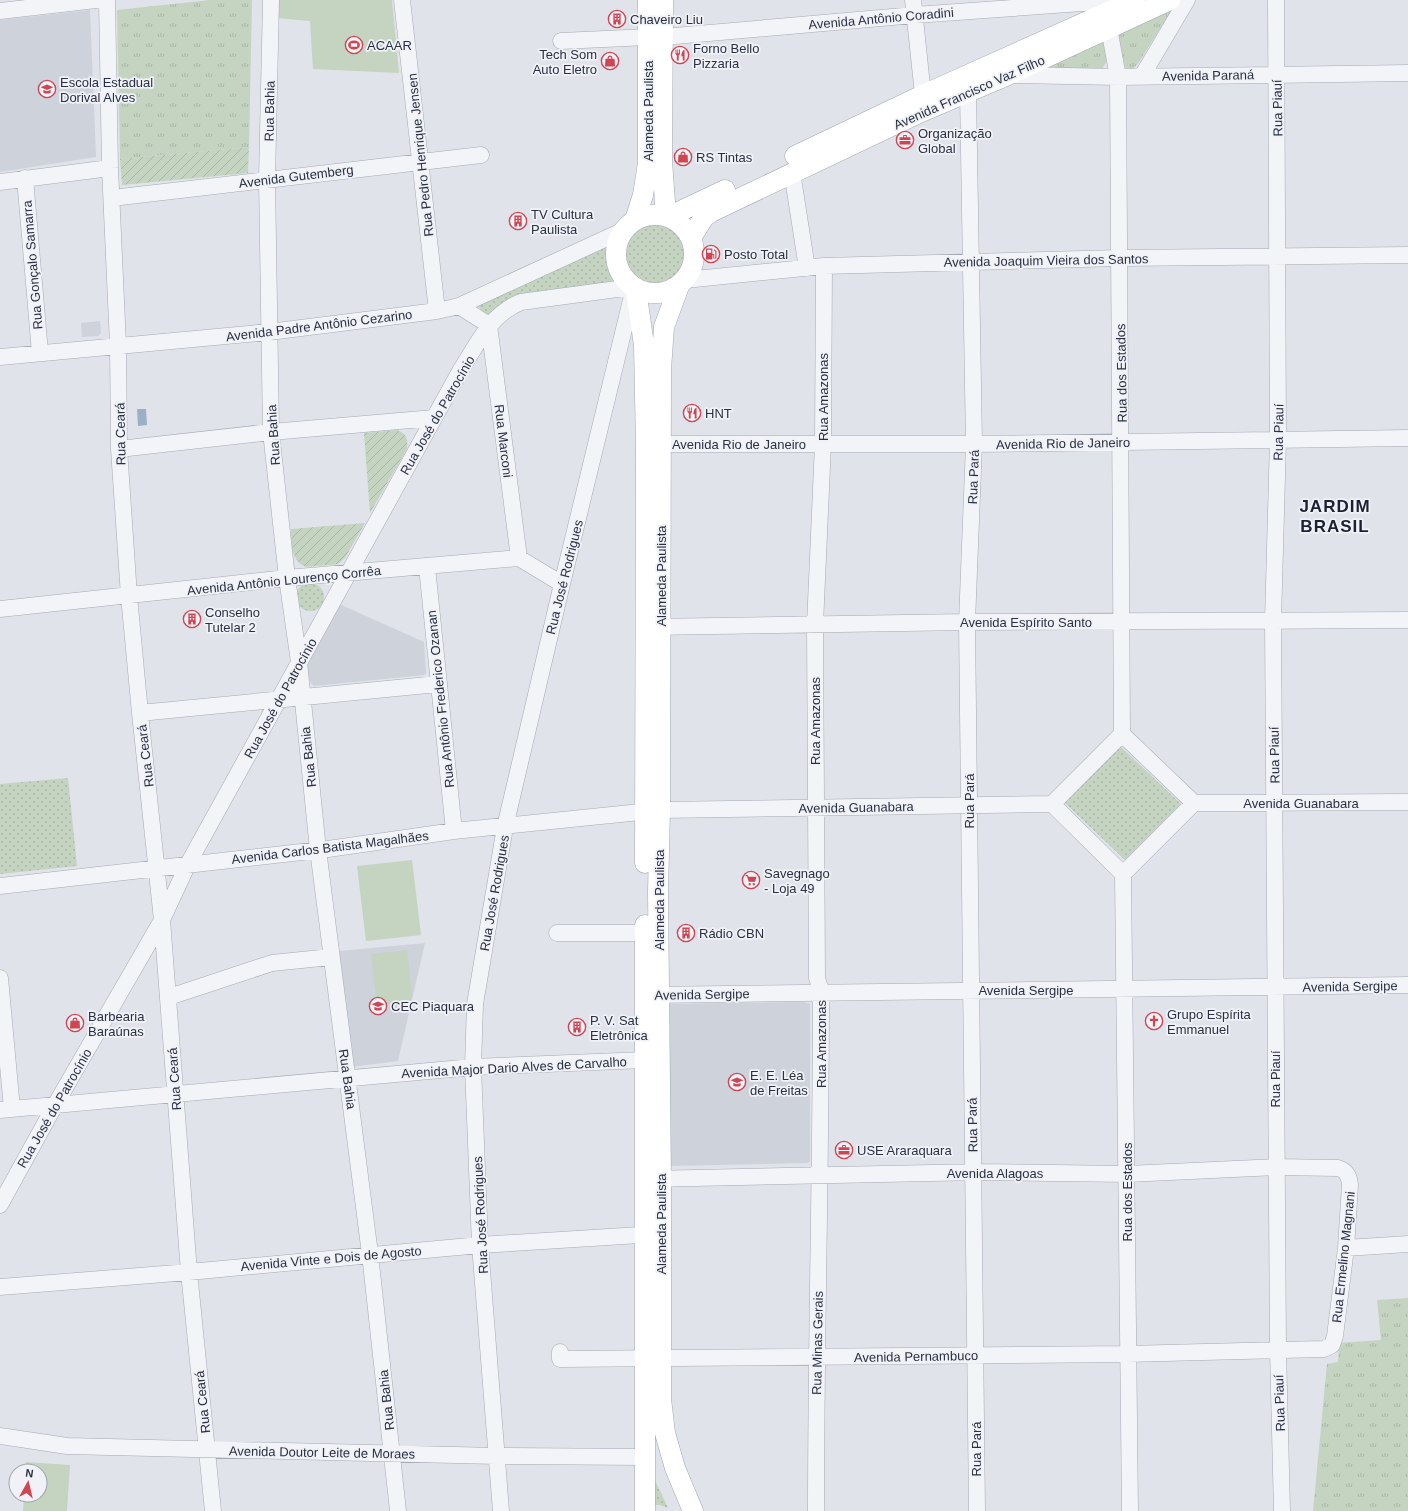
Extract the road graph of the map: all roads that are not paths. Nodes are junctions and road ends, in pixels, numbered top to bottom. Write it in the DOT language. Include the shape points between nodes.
graph roads {
  1 [pos="96,0"];
  2 [pos="107,0"];
  3 [pos="270,0"];
  4 [pos="402,0"];
  5 [pos="648,0"];
  6 [pos="663,0"];
  7 [pos="1124,0"];
  8 [pos="1135,0"];
  9 [pos="1170,0"];
  10 [pos="1187,0"];
  11 [pos="1276,0"];
  12 [pos="914,8"];
  13 [pos="1097,8"];
  14 [pos="0,11"];
  15 [pos="656,37"];
  16 [pos="561,41"];
  17 [pos="1408,73"];
  18 [pos="1277,74"];
  19 [pos="1008,75"];
  20 [pos="1142,76"];
  21 [pos="1118,77"];
  22 [pos="968,92"];
  23 [pos="923,95"];
  24 [pos="481,156"];
  25 [pos="422,161"];
  26 [pos="110,168"];
  27 [pos="792,172"];
  28 [pos="25,178"];
  29 [pos="267,180"];
  30 [pos="0,182"];
  31 [pos="112,198"];
  32 [pos="667,217"];
  33 [pos="629,226"];
  34 [pos="691,238"];
  35 [pos="1278,256"];
  36 [pos="1408,256"];
  37 [pos="1120,258"];
  38 [pos="970,262"];
  39 [pos="824,266"];
  40 [pos="807,268"];
  41 [pos="682,283"];
  42 [pos="634,288"];
  43 [pos="459,306"];
  44 [pos="437,311"];
  45 [pos="489,325"];
  46 [pos="269,332"];
  47 [pos="118,345"];
  48 [pos="40,353"];
  49 [pos="0,356"];
  50 [pos="434,418"];
  51 [pos="271,432"];
  52 [pos="1408,438"];
  53 [pos="1278,440"];
  54 [pos="1122,442"];
  55 [pos="654,444"];
  56 [pos="823,444"];
  57 [pos="974,444"];
  58 [pos="119,449"];
  59 [pos="519,558"];
  60 [pos="427,567"];
  61 [pos="349,572"];
  62 [pos="287,578"];
  63 [pos="562,584"];
  64 [pos="129,596"];
  65 [pos="0,610"];
  66 [pos="1408,620"];
  67 [pos="1122,621"];
  68 [pos="1273,621"];
  69 [pos="967,622"];
  70 [pos="815,624"];
  71 [pos="653,627"];
  72 [pos="299,662"];
  73 [pos="438,684"];
  74 [pos="302,696"];
  75 [pos="279,699"];
  76 [pos="140,713"];
  77 [pos="1122,734"];
  78 [pos="1408,802"];
  79 [pos="1194,803"];
  80 [pos="1275,803"];
  81 [pos="1052,804"];
  82 [pos="969,806"];
  83 [pos="815,808"];
  84 [pos="652,811"];
  85 [pos="505,827"];
  86 [pos="454,831"];
  87 [pos="318,850"];
  88 [pos="188,864"];
  89 [pos="158,867"];
  90 [pos="1123,874"];
  91 [pos="0,886"];
  92 [pos="162,920"];
  93 [pos="557,933"];
  94 [pos="645,933"];
  95 [pos="331,957"];
  96 [pos="0,978"];
  97 [pos="1408,985"];
  98 [pos="1274,987"];
  99 [pos="1123,989"];
  100 [pos="970,990"];
  101 [pos="821,992"];
  102 [pos="652,995"];
  103 [pos="169,997"];
  104 [pos="645,1060"];
  105 [pos="473,1067"];
  106 [pos="348,1078"];
  107 [pos="175,1095"];
  108 [pos="54,1107"];
  109 [pos="6,1110"];
  110 [pos="1276,1167"];
  111 [pos="1344,1170"];
  112 [pos="973,1172"];
  113 [pos="821,1174"];
  114 [pos="1127,1174"];
  115 [pos="653,1179"];
  116 [pos="0,1205"];
  117 [pos="654,1234"];
  118 [pos="1408,1244"];
  119 [pos="480,1245"];
  120 [pos="1346,1248"];
  121 [pos="370,1254"];
  122 [pos="189,1272"];
  123 [pos="0,1287"];
  124 [pos="1278,1350"];
  125 [pos="560,1352"];
  126 [pos="1127,1354"];
  127 [pos="976,1355"];
  128 [pos="652,1358"];
  129 [pos="816,1358"];
  130 [pos="0,1436"];
  131 [pos="208,1450"];
  132 [pos="391,1454"];
  133 [pos="497,1456"];
  134 [pos="644,1457"];
  135 [pos="213,1511"];
  136 [pos="398,1511"];
  137 [pos="501,1511"];
  138 [pos="645,1511"];
  139 [pos="679,1511"];
  140 [pos="693,1511"];
  141 [pos="816,1511"];
  142 [pos="977,1511"];
  143 [pos="1130,1511"];
  144 [pos="1282,1511"];
  1 -- 14 [label="street"];
  2 -- 26 [label="street, Rua Ceará"];
  3 -- 29 [label="street, Rua Bahia"];
  4 -- 25 [label="street, Rua Pedro Henrique Jensen"];
  5 -- 15 [label="main road, Alameda Paulista"];
  6 -- 15 [label="main road, Alameda Paulista"];
  7 -- 13 [label="street, Avenida Antônio Coradini"];
  8 -- 13 [label="main road, Avenida Francisco Vaz Filho"];
  9 -- 13 [label="main road, Avenida Francisco Vaz Filho"];
  10 -- 20 [label="street"];
  11 -- 18 [label="street, Rua Piauí"];
  12 -- 13 [label="street, Avenida Antônio Coradini"];
  12 -- 15 [label="street, Avenida Antônio Coradini"];
  12 -- 23 [label="street"];
  13 -- 19 [label="main road, Avenida Francisco Vaz Filho"];
  13 -- 21 [label="street, Rua dos Estados"];
  13 -- 23 [label="main road, Avenida Francisco Vaz Filho"];
  15 -- 16 [label="street, Avenida Antônio Coradini"];
  15 -- 32 [label="main road, Alameda Paulista" via="662,181"];
  15 -- 33 [label="main road, Alameda Paulista" via="648,162 643,195"];
  17 -- 18 [label="street, Avenida Paraná"];
  18 -- 20 [label="street, Avenida Paraná"];
  18 -- 35 [label="street, Rua Piauí"];
  19 -- 21 [label="street, Avenida Paraná"];
  19 -- 22 [label="main road, Avenida Francisco Vaz Filho"];
  20 -- 21 [label="street, Avenida Paraná"];
  21 -- 37 [label="street, Rua dos Estados"];
  22 -- 27 [label="main road, Avenida Francisco Vaz Filho"];
  22 -- 38 [label="street, Rua Pará"];
  23 -- 32 [label="main road, Avenida Francisco Vaz Filho"];
  24 -- 25 [label="street, Avenida Gutemberg"];
  25 -- 29 [label="street, Avenida Gutemberg"];
  25 -- 44 [label="street, Rua Pedro Henrique Jensen"];
  26 -- 28 [label="street"];
  26 -- 31 [label="street, Rua Ceará"];
  27 -- 34 [label="main road, Avenida Francisco Vaz Filho" via="711,212 704,217"];
  27 -- 40 [label="street"];
  28 -- 30 [label="street"];
  28 -- 48 [label="street, Rua Gonçalo Samarra"];
  29 -- 31 [label="street, Avenida Gutemberg"];
  29 -- 46 [label="street, Rua Bahia"];
  31 -- 47 [label="street, Rua Ceará"];
  32 -- 33 [label="main road" via="650,215"];
  32 -- 34 [label="main road" via="685,229"];
  33 -- 42 [label="main road" via="616,248 617,267 623,278"];
  33 -- 43 [label="street, Avenida Padre Antônio Cezarino"];
  34 -- 41 [label="main road" via="694,260 691,271"];
  35 -- 36 [label="street, Avenida Joaquim Vieira dos Santos"];
  35 -- 37 [label="street, Avenida Joaquim Vieira dos Santos"];
  35 -- 53 [label="street, Rua Piauí"];
  37 -- 38 [label="street, Avenida Joaquim Vieira dos Santos"];
  37 -- 54 [label="street, Rua dos Estados"];
  38 -- 39 [label="street, Avenida Joaquim Vieira dos Santos"];
  38 -- 57 [label="street, Rua Pará"];
  39 -- 40 [label="street, Avenida Joaquim Vieira dos Santos"];
  39 -- 56 [label="street, Rua Amazonas"];
  40 -- 41 [label="street, Avenida Joaquim Vieira dos Santos"];
  41 -- 42 [label="main road" via="670,291 658,294"];
  41 -- 55 [label="main road, Alameda Paulista" via="664,327"];
  42 -- 45 [label="street, Rua José do Patrocínio" via="521,302 505,311"];
  42 -- 55 [label="main road, Alameda Paulista" via="644,345"];
  42 -- 63 [label="street, Rua José Rodrigues"];
  43 -- 44 [label="street, Avenida Padre Antônio Cezarino"];
  43 -- 45 [label="street"];
  44 -- 46 [label="street, Avenida Padre Antônio Cezarino"];
  45 -- 50 [label="street, Rua José do Patrocínio"];
  45 -- 59 [label="street, Rua Marconi"];
  46 -- 47 [label="street, Avenida Padre Antônio Cezarino"];
  46 -- 51 [label="street, Rua Bahia"];
  47 -- 48 [label="street, Avenida Padre Antônio Cezarino"];
  47 -- 58 [label="street, Rua Ceará"];
  48 -- 49 [label="street, Avenida Padre Antônio Cezarino"];
  50 -- 51 [label="street"];
  50 -- 61 [label="street, Rua José do Patrocínio"];
  51 -- 58 [label="street"];
  51 -- 62 [label="street, Rua Bahia"];
  52 -- 53 [label="street, Avenida Rio de Janeiro"];
  53 -- 54 [label="street, Avenida Rio de Janeiro"];
  53 -- 68 [label="street, Rua Piauí"];
  54 -- 57 [label="street, Avenida Rio de Janeiro"];
  54 -- 67 [label="street, Rua dos Estados"];
  55 -- 56 [label="street, Avenida Rio de Janeiro"];
  55 -- 71 [label="main road, Alameda Paulista"];
  56 -- 57 [label="street, Avenida Rio de Janeiro"];
  56 -- 70 [label="street, Rua Amazonas"];
  57 -- 69 [label="street, Rua Pará"];
  58 -- 64 [label="street, Rua Ceará"];
  59 -- 60 [label="street, Avenida Antônio Lourenço Corrêa"];
  59 -- 63 [label="street"];
  60 -- 61 [label="street, Avenida Antônio Lourenço Corrêa"];
  60 -- 73 [label="street, Rua Antônio Frederico Ozanan"];
  61 -- 62 [label="street, Avenida Antônio Lourenço Corrêa"];
  61 -- 72 [label="street, Rua José do Patrocínio"];
  62 -- 64 [label="street, Avenida Antônio Lourenço Corrêa"];
  62 -- 72 [label="street, Rua Bahia"];
  63 -- 85 [label="street, Rua José Rodrigues"];
  64 -- 65 [label="street, Avenida Antônio Lourenço Corrêa"];
  64 -- 76 [label="street, Rua Ceará"];
  66 -- 68 [label="street, Avenida Espírito Santo"];
  67 -- 68 [label="street, Avenida Espírito Santo"];
  67 -- 69 [label="street, Avenida Espírito Santo"];
  67 -- 77 [label="street, Rua dos Estados"];
  68 -- 80 [label="street, Rua Piauí"];
  69 -- 70 [label="street, Avenida Espírito Santo"];
  69 -- 82 [label="street, Rua Pará"];
  70 -- 71 [label="street, Avenida Espírito Santo"];
  70 -- 83 [label="street, Rua Amazonas"];
  71 -- 84 [label="main road, Alameda Paulista"];
  72 -- 74 [label="street, Rua Bahia"];
  72 -- 75 [label="street, Rua José do Patrocínio"];
  73 -- 74 [label="street"];
  73 -- 86 [label="street, Rua Antônio Frederico Ozanan"];
  74 -- 75 [label="street"];
  74 -- 87 [label="street, Rua Bahia"];
  75 -- 76 [label="street"];
  75 -- 88 [label="street, Rua José do Patrocínio"];
  76 -- 89 [label="street, Rua Ceará"];
  77 -- 79 [label="street"];
  77 -- 81 [label="street"];
  78 -- 80 [label="street, Avenida Guanabara"];
  79 -- 80 [label="street, Avenida Guanabara"];
  79 -- 90 [label="street"];
  80 -- 98 [label="street, Rua Piauí"];
  81 -- 82 [label="street, Avenida Guanabara"];
  81 -- 90 [label="street"];
  82 -- 83 [label="street, Avenida Guanabara"];
  82 -- 100 [label="street, Rua Pará"];
  83 -- 84 [label="street, Avenida Guanabara"];
  83 -- 101 [label="street, Rua Amazonas" via="817,978"];
  84 -- 85 [label="street, Avenida Carlos Batista Magalhães"];
  84 -- 94 [label="main road, Alameda Paulista"];
  84 -- 102 [label="main road, Alameda Paulista" via="658,892"];
  85 -- 86 [label="street, Avenida Carlos Batista Magalhães"];
  85 -- 105 [label="street, Rua José Rodrigues" via="475,1004"];
  86 -- 87 [label="street, Avenida Carlos Batista Magalhães"];
  87 -- 88 [label="street, Avenida Carlos Batista Magalhães"];
  87 -- 95 [label="street, Rua Bahia"];
  88 -- 89 [label="street, Avenida Carlos Batista Magalhães"];
  88 -- 92 [label="street, Rua José do Patrocínio"];
  89 -- 91 [label="street, Avenida Carlos Batista Magalhães"];
  89 -- 92 [label="street, Rua Ceará"];
  90 -- 99 [label="street, Rua dos Estados"];
  92 -- 103 [label="street, Rua Ceará"];
  92 -- 108 [label="street, Rua José do Patrocínio"];
  93 -- 94 [label="street"];
  94 -- 102 [label="main road, Alameda Paulista"];
  95 -- 103 [label="street" via="272,963"];
  95 -- 106 [label="street, Rua Bahia"];
  96 -- 109 [label="street"];
  97 -- 98 [label="street, Avenida Sergipe"];
  98 -- 99 [label="street, Avenida Sergipe"];
  98 -- 110 [label="street, Rua Piauí"];
  99 -- 100 [label="street, Avenida Sergipe"];
  99 -- 114 [label="street, Rua dos Estados"];
  100 -- 101 [label="street, Avenida Sergipe"];
  100 -- 112 [label="street, Rua Pará"];
  101 -- 102 [label="street, Avenida Sergipe"];
  101 -- 113 [label="street, Rua Amazonas"];
  102 -- 104 [label="main road, Alameda Paulista"];
  102 -- 115 [label="main road, Alameda Paulista"];
  103 -- 107 [label="street, Rua Ceará"];
  104 -- 105 [label="street, Avenida Major Dario Alves de Carvalho"];
  104 -- 115 [label="main road, Alameda Paulista"];
  105 -- 106 [label="street, Avenida Major Dario Alves de Carvalho"];
  105 -- 119 [label="street, Rua José Rodrigues"];
  106 -- 107 [label="street, Avenida Major Dario Alves de Carvalho"];
  106 -- 121 [label="street, Rua Bahia"];
  107 -- 108 [label="street, Avenida Major Dario Alves de Carvalho"];
  107 -- 122 [label="street, Rua Ceará"];
  108 -- 109 [label="street, Avenida Major Dario Alves de Carvalho"];
  108 -- 116 [label="street, Rua José do Patrocínio"];
  110 -- 111 [label="street, Avenida Alagoas"];
  110 -- 114 [label="street, Avenida Alagoas"];
  110 -- 124 [label="street, Rua Piauí"];
  111 -- 120 [label="street, Rua Ermelino Magnani" via="1349,1177 1350,1185"];
  112 -- 113 [label="street, Avenida Alagoas"];
  112 -- 114 [label="street, Avenida Alagoas"];
  112 -- 127 [label="street, Rua Pará"];
  113 -- 115 [label="street, Avenida Alagoas"];
  113 -- 129 [label="street, Rua Minas Gerais"];
  114 -- 126 [label="street, Rua dos Estados"];
  115 -- 117 [label="main road, Alameda Paulista"];
  117 -- 119 [label="street, Avenida Vinte e Dois de Agosto"];
  117 -- 128 [label="main road, Alameda Paulista"];
  118 -- 120 [label="street"];
  119 -- 121 [label="street, Avenida Vinte e Dois de Agosto"];
  119 -- 133 [label="street, Rua José Rodrigues"];
  120 -- 124 [label="street, Rua Ermelino Magnani" via="1332,1345 1324,1349"];
  121 -- 122 [label="street, Avenida Vinte e Dois de Agosto"];
  121 -- 132 [label="street, Rua Bahia"];
  122 -- 123 [label="street, Avenida Vinte e Dois de Agosto"];
  122 -- 131 [label="street, Rua Ceará"];
  124 -- 126 [label="street, Avenida Pernambuco"];
  124 -- 144 [label="street, Rua Piauí"];
  125 -- 128 [label="street, Avenida Pernambuco" via="560,1359"];
  126 -- 127 [label="street, Avenida Pernambuco"];
  126 -- 143 [label="street, Rua dos Estados"];
  127 -- 129 [label="street, Avenida Pernambuco"];
  127 -- 142 [label="street, Rua Pará"];
  128 -- 129 [label="street, Avenida Pernambuco"];
  128 -- 134 [label="main road, Alameda Paulista"];
  128 -- 140 [label="main road, Alameda Paulista" via="674,1468"];
  129 -- 141 [label="street, Rua Minas Gerais"];
  130 -- 131 [label="street, Avenida Doutor Leite de Moraes" via="67,1446"];
  131 -- 132 [label="street, Avenida Doutor Leite de Moraes"];
  131 -- 135 [label="street, Rua Ceará"];
  132 -- 133 [label="street, Avenida Doutor Leite de Moraes"];
  132 -- 136 [label="street, Rua Bahia"];
  133 -- 134 [label="street, Avenida Doutor Leite de Moraes"];
  133 -- 137 [label="street, Rua José Rodrigues"];
  134 -- 138 [label="main road, Alameda Paulista"];
  134 -- 139 [label="main road" via="659,1466"];
}
